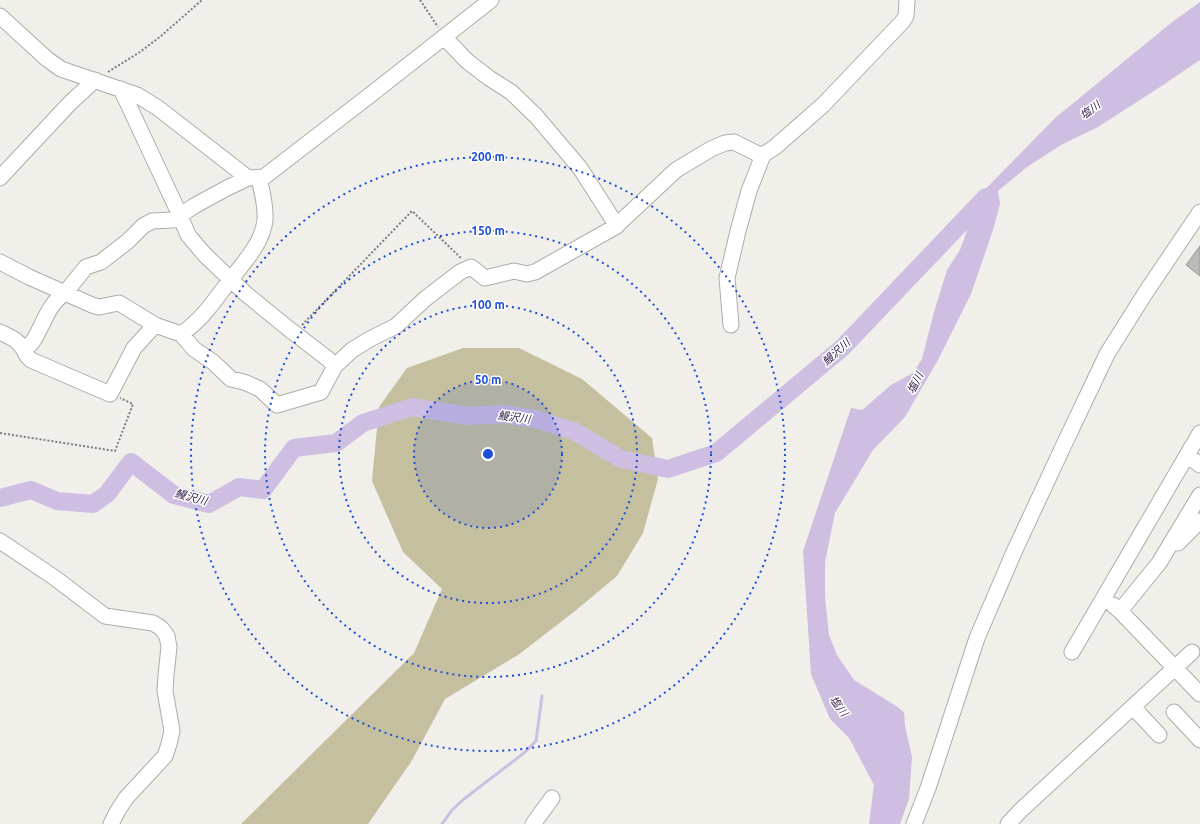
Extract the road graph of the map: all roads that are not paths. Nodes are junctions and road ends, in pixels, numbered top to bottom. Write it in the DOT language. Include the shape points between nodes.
graph roads {
  1 [pos="491,0"];
  2 [pos="907,0"];
  3 [pos="0,16"];
  4 [pos="444,37"];
  5 [pos="95,80"];
  6 [pos="121,89"];
  7 [pos="763,155"];
  8 [pos="0,178"];
  9 [pos="254,178"];
  10 [pos="1200,212"];
  11 [pos="179,216"];
  12 [pos="617,226"];
  13 [pos="0,262"];
  14 [pos="231,280"];
  15 [pos="65,293"];
  16 [pos="155,325"];
  17 [pos="731,325"];
  18 [pos="0,332"];
  19 [pos="181,334"];
  20 [pos="24,350"];
  21 [pos="335,366"];
  22 [pos="1200,433"];
  23 [pos="1187,455"];
  24 [pos="1200,465"];
  25 [pos="1200,495"];
  26 [pos="1200,520"];
  27 [pos="0,541"];
  28 [pos="1161,560"];
  29 [pos="1104,597"];
  30 [pos="1120,611"];
  31 [pos="1072,652"];
  32 [pos="1192,652"];
  33 [pos="1175,668"];
  34 [pos="1200,694"];
  35 [pos="1133,707"];
  36 [pos="1174,712"];
  37 [pos="1159,735"];
  38 [pos="1200,740"];
  39 [pos="552,798"];
  40 [pos="111,824"];
  41 [pos="533,824"];
  42 [pos="914,824"];
  43 [pos="1008,824"];
  1 -- 4 [label="street"];
  2 -- 7 [label="street" via="906,16 903,21 823,105"];
  3 -- 5 [label="street" via="47,60 61,69"];
  4 -- 9 [label="street" via="264,177"];
  4 -- 12 [label="street" via="467,62 511,92 536,116 580,168"];
  5 -- 6 [label="street"];
  5 -- 8 [label="street"];
  6 -- 9 [label="street" via="158,108"];
  6 -- 11 [label="street"];
  7 -- 12 [label="street" via="734,142 711,149 676,170"];
  7 -- 17 [label="street" via="749,191 727,278"];
  9 -- 11 [label="street" via="214,195"];
  9 -- 14 [label="street" via="264,203 265,221 255,247"];
  10 -- 42 [label="street" via="1107,354 1050,473 977,638"];
  11 -- 14 [label="street" via="188,235"];
  11 -- 15 [label="street" via="173,220 152,221 143,226 101,262 86,267"];
  12 -- 21 [label="street" via="536,272 527,274 514,271 485,278 471,267 460,272 396,326 370,338"];
  13 -- 15 [label="street"];
  14 -- 19 [label="street" via="192,327"];
  14 -- 21 [label="street"];
  15 -- 16 [label="street" via="92,305 119,303"];
  15 -- 20 [label="street" via="50,309 33,341"];
  16 -- 19 [label="street"];
  16 -- 20 [label="street" via="134,348 110,394 31,360"];
  18 -- 20 [label="street" via="18,342"];
  19 -- 21 [label="street" via="194,349 231,379 260,389 277,405 321,392"];
  22 -- 23 [label="street"];
  23 -- 24 [label="street"];
  23 -- 29 [label="street"];
  25 -- 28 [label="street"];
  26 -- 28 [label="street"];
  27 -- 40 [label="street" via="55,578 104,616 153,624 162,628 167,636 169,647 166,691 172,731 169,744 165,756 126,798"];
  28 -- 30 [label="street"];
  29 -- 30 [label="street"];
  29 -- 31 [label="street"];
  30 -- 33 [label="street"];
  32 -- 33 [label="street"];
  33 -- 34 [label="street"];
  33 -- 35 [label="street"];
  35 -- 37 [label="street"];
  35 -- 43 [label="street"];
  36 -- 38 [label="street"];
  39 -- 41 [label="street"];
}
